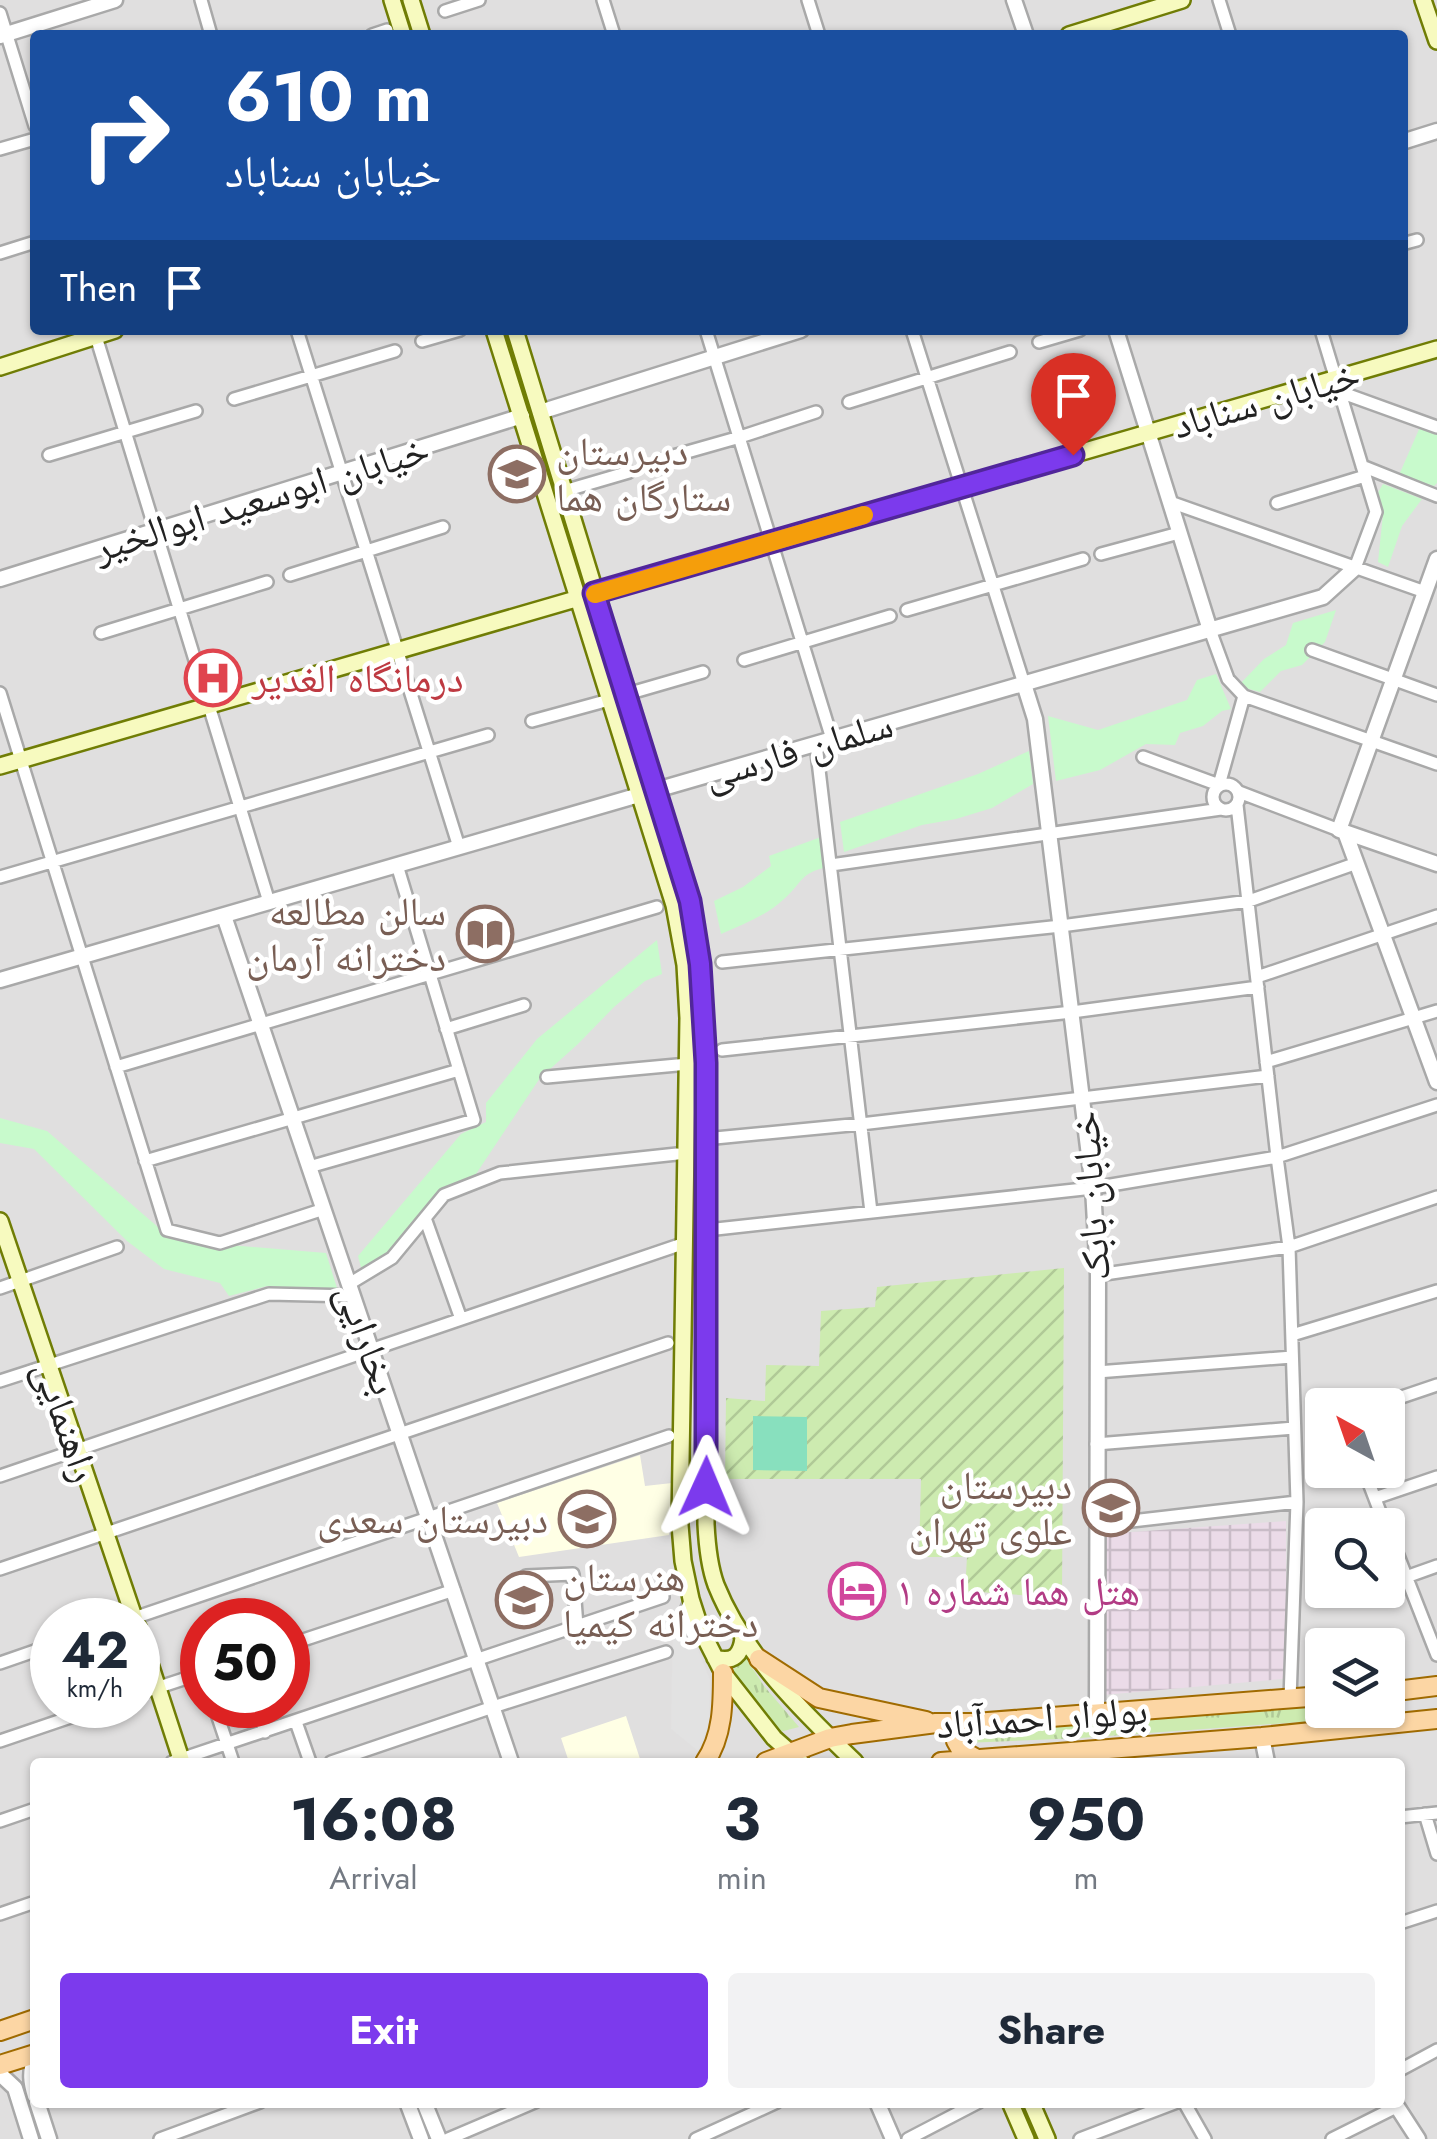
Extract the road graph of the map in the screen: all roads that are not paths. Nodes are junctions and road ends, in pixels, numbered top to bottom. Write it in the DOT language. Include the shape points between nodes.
graph roads {
  1 [pos="115,0"];
  2 [pos="201,0"];
  3 [pos="392,0"];
  4 [pos="411,0"];
  5 [pos="479,0"];
  6 [pos="603,0"];
  7 [pos="808,0"];
  8 [pos="1014,0"];
  9 [pos="1182,0"];
  10 [pos="1219,0"];
  11 [pos="1423,0"];
  12 [pos="445,10"];
  13 [pos="0,12"];
  14 [pos="210,30"];
  15 [pos="395,30"];
  16 [pos="420,30"];
  17 [pos="612,30"];
  18 [pos="817,30"];
  19 [pos="1024,30"];
  20 [pos="1085,30"];
  21 [pos="1228,30"];
  22 [pos="3,34"];
  23 [pos="1437,42"];
  24 [pos="30,112"];
  25 [pos="1437,131"];
  26 [pos="30,140"];
  27 [pos="1408,140"];
  28 [pos="0,149"];
  29 [pos="1417,240"];
  30 [pos="1408,242"];
  31 [pos="30,244"];
  32 [pos="0,253"];
  33 [pos="89,335"];
  34 [pos="96,335"];
  35 [pos="299,335"];
  36 [pos="441,335"];
  37 [pos="496,335"];
  38 [pos="517,335"];
  39 [pos="707,335"];
  40 [pos="785,335"];
  41 [pos="914,335"];
  42 [pos="1062,335"];
  43 [pos="1118,335"];
  44 [pos="1323,335"];
  45 [pos="422,340"];
  46 [pos="1038,342"];
  47 [pos="1437,349"];
  48 [pos="395,351"];
  49 [pos="1010,352"];
  50 [pos="714,357"];
  51 [pos="0,367"];
  52 [pos="311,376"];
  53 [pos="927,378"];
  54 [pos="1338,386"];
  55 [pos="234,399"];
  56 [pos="850,402"];
  57 [pos="196,412"];
  58 [pos="540,412"];
  59 [pos="816,412"];
  60 [pos="522,416"];
  61 [pos="1437,427"];
  62 [pos="125,432"];
  63 [pos="1148,433"];
  64 [pos="740,438"];
  65 [pos="49,455"];
  66 [pos="666,458"];
  67 [pos="1363,471"];
  68 [pos="342,472"];
  69 [pos="629,472"];
  70 [pos="961,487"];
  71 [pos="564,491"];
  72 [pos="1437,496"];
  73 [pos="1170,502"];
  74 [pos="1277,503"];
  75 [pos="442,527"];
  76 [pos="155,531"];
  77 [pos="1179,532"];
  78 [pos="771,542"];
  79 [pos="366,552"];
  80 [pos="1101,554"];
  81 [pos="1084,560"];
  82 [pos="1437,560"];
  83 [pos="1355,568"];
  84 [pos="290,575"];
  85 [pos="0,579"];
  86 [pos="267,582"];
  87 [pos="992,586"];
  88 [pos="594,593"];
  89 [pos="1431,594"];
  90 [pos="577,598"];
  91 [pos="179,609"];
  92 [pos="907,610"];
  93 [pos="890,616"];
  94 [pos="1210,630"];
  95 [pos="101,634"];
  96 [pos="803,642"];
  97 [pos="397,650"];
  98 [pos="1312,650"];
  99 [pos="744,660"];
  100 [pos="703,672"];
  101 [pos="1393,680"];
  102 [pos="1024,684"];
  103 [pos="0,693"];
  104 [pos="627,694"];
  105 [pos="1437,695"];
  106 [pos="1244,696"];
  107 [pos="609,700"];
  108 [pos="208,705"];
  109 [pos="532,721"];
  110 [pos="488,734"];
  111 [pos="832,739"];
  112 [pos="1371,742"];
  113 [pos="816,744"];
  114 [pos="428,750"];
  115 [pos="1143,758"];
  116 [pos="20,760"];
  117 [pos="1437,764"];
  118 [pos="0,766"];
  119 [pos="1220,785"];
  120 [pos="648,793"];
  121 [pos="1238,798"];
  122 [pos="240,807"];
  123 [pos="1221,809"];
  124 [pos="1342,831"];
  125 [pos="1048,834"];
  126 [pos="459,848"];
  127 [pos="52,862"];
  128 [pos="1356,863"];
  129 [pos="1437,864"];
  130 [pos="397,865"];
  131 [pos="830,865"];
  132 [pos="0,877"];
  133 [pos="269,902"];
  134 [pos="1249,902"];
  135 [pos="658,907"];
  136 [pos="224,916"];
  137 [pos="1437,916"];
  138 [pos="1061,926"];
  139 [pos="1383,935"];
  140 [pos="840,950"];
  141 [pos="82,956"];
  142 [pos="722,962"];
  143 [pos="430,976"];
  144 [pos="0,980"];
  145 [pos="1258,982"];
  146 [pos="524,1005"];
  147 [pos="1437,1011"];
  148 [pos="1072,1012"];
  149 [pos="1414,1019"];
  150 [pos="261,1025"];
  151 [pos="446,1029"];
  152 [pos="850,1034"];
  153 [pos="722,1050"];
  154 [pos="1266,1062"];
  155 [pos="688,1064"];
  156 [pos="116,1067"];
  157 [pos="459,1070"];
  158 [pos="1268,1076"];
  159 [pos="547,1077"];
  160 [pos="1437,1082"];
  161 [pos="1084,1099"];
  162 [pos="1437,1105"];
  163 [pos="292,1118"];
  164 [pos="861,1124"];
  165 [pos="715,1138"];
  166 [pos="677,1154"];
  167 [pos="1277,1158"];
  168 [pos="145,1161"];
  169 [pos="309,1167"];
  170 [pos="1093,1188"];
  171 [pos="1437,1197"];
  172 [pos="324,1209"];
  173 [pos="871,1212"];
  174 [pos="425,1218"];
  175 [pos="0,1222"];
  176 [pos="707,1230"];
  177 [pos="685,1243"];
  178 [pos="116,1246"];
  179 [pos="1289,1246"];
  180 [pos="1098,1276"];
  181 [pos="20,1281"];
  182 [pos="0,1288"];
  183 [pos="351,1290"];
  184 [pos="1437,1291"];
  185 [pos="461,1319"];
  186 [pos="1292,1336"];
  187 [pos="668,1343"];
  188 [pos="371,1349"];
  189 [pos="1292,1357"];
  190 [pos="48,1364"];
  191 [pos="1097,1372"];
  192 [pos="0,1381"];
  193 [pos="1435,1386"];
  194 [pos="1405,1396"];
  195 [pos="1294,1428"];
  196 [pos="400,1435"];
  197 [pos="669,1436"];
  198 [pos="1096,1444"];
  199 [pos="77,1449"];
  200 [pos="0,1476"];
  201 [pos="1437,1478"];
  202 [pos="1371,1488"];
  203 [pos="1375,1498"];
  204 [pos="1298,1502"];
  205 [pos="1379,1508"];
  206 [pos="429,1519"];
  207 [pos="1096,1525"];
  208 [pos="106,1533"];
  209 [pos="1437,1566"];
  210 [pos="0,1570"];
  211 [pos="526,1576"];
  212 [pos="1406,1576"];
  213 [pos="454,1590"];
  214 [pos="662,1597"];
  215 [pos="127,1598"];
  216 [pos="160,1612"];
  217 [pos="577,1626"];
  218 [pos="310,1638"];
  219 [pos="743,1638"];
  220 [pos="666,1652"];
  221 [pos="30,1653"];
  222 [pos="1437,1655"];
  223 [pos="477,1659"];
  224 [pos="759,1659"];
  225 [pos="0,1663"];
  226 [pos="719,1665"];
  227 [pos="1437,1686"];
  228 [pos="1411,1688"];
  229 [pos="1405,1690"];
  230 [pos="160,1697"];
  231 [pos="1305,1698"];
  232 [pos="1290,1699"];
  233 [pos="493,1707"];
  234 [pos="1096,1712"];
  235 [pos="310,1717"];
  236 [pos="1437,1719"];
  237 [pos="1416,1722"];
  238 [pos="1405,1723"];
  239 [pos="936,1724"];
  240 [pos="974,1724"];
  241 [pos="38,1728"];
  242 [pos="222,1728"];
  243 [pos="264,1728"];
  244 [pos="277,1728"];
  245 [pos="298,1728"];
  246 [pos="1362,1728"];
  247 [pos="265,1732"];
  248 [pos="1262,1737"];
  249 [pos="830,1738"];
  250 [pos="0,1741"];
  251 [pos="227,1744"];
  252 [pos="178,1758"];
  253 [pos="187,1758"];
  254 [pos="232,1758"];
  255 [pos="309,1758"];
  256 [pos="344,1758"];
  257 [pos="510,1758"];
  258 [pos="709,1758"];
  259 [pos="796,1758"];
  260 [pos="851,1758"];
  261 [pos="975,1758"];
  262 [pos="990,1758"];
  263 [pos="1266,1758"];
  264 [pos="30,1812"];
  265 [pos="1428,1814"];
  266 [pos="0,1822"];
  267 [pos="1437,1854"];
  268 [pos="30,1904"];
  269 [pos="1437,1911"];
  270 [pos="0,1914"];
  271 [pos="1405,1921"];
  272 [pos="30,2020"];
  273 [pos="0,2030"];
  274 [pos="1437,2050"];
  275 [pos="30,2057"];
  276 [pos="0,2066"];
  277 [pos="1405,2067"];
  278 [pos="0,2074"];
  279 [pos="14,2088"];
  280 [pos="30,2089"];
  281 [pos="39,2108"];
  282 [pos="245,2108"];
  283 [pos="409,2108"];
  284 [pos="426,2108"];
  285 [pos="521,2108"];
  286 [pos="764,2108"];
  287 [pos="880,2108"];
  288 [pos="967,2108"];
  289 [pos="1013,2108"];
  290 [pos="1034,2108"];
  291 [pos="1164,2108"];
  292 [pos="1184,2108"];
  293 [pos="1389,2108"];
  294 [pos="1397,2108"];
  295 [pos="31,2139"];
  296 [pos="49,2139"];
  297 [pos="160,2139"];
  298 [pos="421,2139"];
  299 [pos="439,2139"];
  300 [pos="448,2139"];
  301 [pos="696,2139"];
  302 [pos="893,2139"];
  303 [pos="908,2139"];
  304 [pos="1026,2139"];
  305 [pos="1047,2139"];
  306 [pos="1080,2139"];
  307 [pos="1205,2139"];
  308 [pos="1332,2139"];
  309 [pos="1418,2139"];
  1 -- 22 [label="street"];
  2 -- 14 [label="street"];
  3 -- 15 [label="main road"];
  4 -- 16 [label="main road"];
  5 -- 12 [label="street"];
  6 -- 17 [label="street"];
  7 -- 18 [label="street"];
  8 -- 19 [label="street"];
  9 -- 20 [label="main road"];
  10 -- 21 [label="street"];
  11 -- 23 [label="main road"];
  13 -- 22 [label="street"];
  22 -- 24 [label="street"];
  25 -- 27 [label="street"];
  26 -- 28 [label="street"];
  29 -- 30 [label="street"];
  31 -- 32 [label="street"];
  33 -- 51 [label="main road"];
  34 -- 62 [label="street"];
  35 -- 52 [label="street"];
  36 -- 45 [label="street"];
  37 -- 60 [label="main road"];
  38 -- 58 [label="main road"];
  39 -- 50 [label="street"];
  40 -- 50 [label="street"];
  41 -- 53 [label="street"];
  42 -- 46 [label="street"];
  43 -- 63 [label="street"];
  44 -- 54 [label="street"];
  47 -- 54 [label="main road, خیابان سناباد"];
  48 -- 52 [label="street"];
  49 -- 53 [label="street"];
  50 -- 58 [label="street"];
  50 -- 64 [label="street"];
  52 -- 55 [label="street"];
  52 -- 68 [label="street"];
  53 -- 56 [label="street"];
  53 -- 70 [label="street"];
  54 -- 61 [label="street"];
  54 -- 63 [label="main road, خیابان سناباد"];
  54 -- 67 [label="street"];
  57 -- 62 [label="street"];
  58 -- 71 [label="main road"];
  59 -- 64 [label="street"];
  60 -- 68 [label="street, خیابان ابوسعید ابوالخیر"];
  60 -- 90 [label="main road"];
  62 -- 65 [label="street"];
  62 -- 76 [label="street"];
  63 -- 70 [label="main road, خیابان سناباد"];
  63 -- 73 [label="street"];
  64 -- 66 [label="street"];
  64 -- 78 [label="street"];
  67 -- 72 [label="street"];
  67 -- 74 [label="street"];
  67 -- 83 [label="street" via="1376,512"];
  68 -- 76 [label="street, خیابان ابوسعید ابوالخیر"];
  68 -- 79 [label="street"];
  69 -- 71 [label="street"];
  70 -- 78 [label="main road, خیابان سناباد"];
  70 -- 87 [label="street"];
  71 -- 88 [label="main road"];
  73 -- 77 [label="street"];
  73 -- 83 [label="street"];
  75 -- 79 [label="street"];
  76 -- 85 [label="street, خیابان ابوسعید ابوالخیر"];
  76 -- 91 [label="street"];
  77 -- 80 [label="street"];
  77 -- 94 [label="street"];
  78 -- 88 [label="main road, خیابان سناباد"];
  78 -- 96 [label="street"];
  79 -- 84 [label="street"];
  79 -- 97 [label="street"];
  81 -- 87 [label="street"];
  82 -- 89 [label="street"];
  83 -- 89 [label="street"];
  83 -- 94 [label="street, سلمان فارسی" via="1323,597"];
  86 -- 91 [label="street"];
  87 -- 92 [label="street"];
  87 -- 102 [label="street"];
  88 -- 90 [label="main road, خیابان سناباد"];
  88 -- 104 [label="main road"];
  89 -- 101 [label="street"];
  90 -- 97 [label="main road, خیابان سناباد"];
  90 -- 107 [label="main road"];
  91 -- 95 [label="street"];
  91 -- 108 [label="street"];
  93 -- 96 [label="street"];
  94 -- 102 [label="street, سلمان فارسی"];
  94 -- 106 [label="street" via="1228,679"];
  96 -- 99 [label="street"];
  96 -- 111 [label="street"];
  97 -- 108 [label="main road, خیابان سناباد"];
  97 -- 114 [label="street"];
  98 -- 101 [label="street"];
  100 -- 104 [label="street"];
  101 -- 105 [label="street"];
  101 -- 112 [label="street"];
  102 -- 111 [label="street, سلمان فارسی"];
  102 -- 125 [label="street, خیابان بابک"];
  103 -- 116 [label="street"];
  104 -- 120 [label="main road"];
  106 -- 112 [label="street"];
  106 -- 119 [label="street"];
  107 -- 109 [label="street"];
  107 -- 120 [label="main road"];
  108 -- 116 [label="main road, خیابان سناباد"];
  108 -- 122 [label="street"];
  110 -- 114 [label="street"];
  111 -- 113 [label="street, سلمان فارسی"];
  112 -- 117 [label="street"];
  112 -- 124 [label="street"];
  113 -- 120 [label="street, سلمان فارسی"];
  113 -- 131 [label="street"];
  114 -- 122 [label="street"];
  114 -- 126 [label="street"];
  115 -- 119 [label="street"];
  116 -- 118 [label="main road, خیابان سناباد"];
  116 -- 127 [label="street"];
  119 -- 121 [label="street" via="1231,784"];
  119 -- 123 [label="street" via="1213,795"];
  120 -- 126 [label="street, سلمان فارسی"];
  120 -- 155 [label="main road" via="684,966"];
  120 -- 176 [label="main road" via="690,901 700,964"];
  121 -- 123 [label="street" via="1230,810"];
  121 -- 124 [label="street"];
  121 -- 134 [label="street"];
  122 -- 127 [label="street"];
  122 -- 133 [label="street"];
  123 -- 125 [label="street"];
  124 -- 128 [label="street"];
  124 -- 129 [label="street"];
  125 -- 131 [label="street"];
  125 -- 138 [label="street, خیابان بابک"];
  126 -- 130 [label="street, سلمان فارسی"];
  127 -- 132 [label="street"];
  127 -- 141 [label="street"];
  128 -- 134 [label="street"];
  128 -- 139 [label="street"];
  130 -- 133 [label="street, سلمان فارسی"];
  130 -- 143 [label="street"];
  131 -- 140 [label="street"];
  133 -- 136 [label="street, سلمان فارسی"];
  134 -- 138 [label="street"];
  134 -- 145 [label="street"];
  135 -- 143 [label="street"];
  136 -- 141 [label="street, سلمان فارسی"];
  136 -- 150 [label="street, بخارایی"];
  137 -- 139 [label="street"];
  138 -- 140 [label="street"];
  138 -- 148 [label="street, خیابان بابک"];
  139 -- 145 [label="street"];
  139 -- 149 [label="street"];
  140 -- 142 [label="street"];
  140 -- 152 [label="street"];
  141 -- 144 [label="street, سلمان فارسی"];
  141 -- 156 [label="street"];
  143 -- 150 [label="street"];
  143 -- 151 [label="street"];
  145 -- 148 [label="street"];
  145 -- 154 [label="street"];
  146 -- 151 [label="street"];
  147 -- 149 [label="street"];
  148 -- 152 [label="street"];
  148 -- 161 [label="street, خیابان بابک"];
  149 -- 154 [label="street"];
  149 -- 160 [label="street"];
  150 -- 156 [label="street"];
  150 -- 163 [label="street, بخارایی"];
  151 -- 157 [label="street"];
  152 -- 153 [label="street"];
  152 -- 164 [label="street"];
  154 -- 158 [label="street"];
  155 -- 159 [label="street"];
  155 -- 177 [label="main road"];
  156 -- 168 [label="street"];
  157 -- 163 [label="street"];
  157 -- 169 [label="street" via="474,1120"];
  158 -- 161 [label="street"];
  158 -- 167 [label="street"];
  161 -- 164 [label="street"];
  161 -- 170 [label="street, خیابان بابک"];
  162 -- 167 [label="street"];
  163 -- 168 [label="street"];
  163 -- 169 [label="street, بخارایی"];
  164 -- 165 [label="street"];
  164 -- 173 [label="street"];
  166 -- 174 [label="street" via="500,1173 444,1196"];
  167 -- 170 [label="street"];
  167 -- 179 [label="street"];
  168 -- 172 [label="street" via="167,1230 220,1243"];
  169 -- 172 [label="street, بخارایی"];
  170 -- 173 [label="street"];
  170 -- 180 [label="street, خیابان بابک"];
  171 -- 179 [label="street"];
  172 -- 183 [label="street, بخارایی"];
  173 -- 176 [label="street"];
  174 -- 183 [label="street" via="392,1258"];
  174 -- 185 [label="street"];
  175 -- 181 [label="main road, راهنمایی"];
  176 -- 219 [label="main road" via="708,1556"];
  177 -- 185 [label="street"];
  177 -- 226 [label="main road" via="680,1525 692,1599"];
  178 -- 181 [label="street"];
  179 -- 180 [label="street"];
  179 -- 186 [label="street"];
  180 -- 191 [label="street, خیابان بابک"];
  181 -- 182 [label="street"];
  181 -- 190 [label="main road, راهنمایی"];
  183 -- 188 [label="street, بخارایی"];
  183 -- 190 [label="street" via="268,1294"];
  184 -- 186 [label="street"];
  185 -- 188 [label="street"];
  186 -- 189 [label="street"];
  187 -- 196 [label="street"];
  188 -- 196 [label="street, بخارایی"];
  188 -- 199 [label="street"];
  189 -- 191 [label="street"];
  189 -- 195 [label="street"];
  190 -- 192 [label="street"];
  190 -- 199 [label="main road, راهنمایی"];
  191 -- 198 [label="street, خیابان بابک"];
  193 -- 194 [label="street"];
  195 -- 198 [label="street"];
  195 -- 204 [label="street"];
  196 -- 206 [label="street, بخارایی"];
  196 -- 208 [label="street"];
  197 -- 206 [label="street"];
  198 -- 207 [label="street, خیابان بابک"];
  199 -- 200 [label="street"];
  199 -- 208 [label="main road, راهنمایی"];
  201 -- 203 [label="street"];
  202 -- 203 [label="street"];
  203 -- 205 [label="street"];
  204 -- 207 [label="street"];
  204 -- 232 [label="street"];
  206 -- 213 [label="street, بخارایی"];
  206 -- 216 [label="street"];
  207 -- 234 [label="street, خیابان بابک"];
  208 -- 210 [label="street"];
  208 -- 215 [label="main road, راهنمایی"];
  209 -- 212 [label="street"];
  211 -- 217 [label="street" via="573,1574"];
  212 -- 222 [label="street"];
  213 -- 218 [label="street"];
  213 -- 223 [label="street, بخارایی"];
  214 -- 217 [label="street"];
  217 -- 223 [label="street"];
  219 -- 224 [label="main road"];
  219 -- 226 [label="main road" via="738,1655"];
  220 -- 233 [label="street"];
  221 -- 225 [label="street"];
  223 -- 233 [label="street, بخارایی"];
  223 -- 235 [label="street"];
  224 -- 239 [label="main road" via="819,1698"];
  224 -- 249 [label="main road"];
  226 -- 258 [label="main road" via="723,1704"];
  226 -- 259 [label="main road"];
  227 -- 228 [label="main road"];
  228 -- 229 [label="main road"];
  228 -- 237 [label="main road" via="1407,1713"];
  230 -- 252 [label="main road, راهنمایی"];
  231 -- 232 [label="main road, بولوار احمدآباد"];
  232 -- 234 [label="main road, بولوار احمدآباد"];
  233 -- 256 [label="street"];
  233 -- 257 [label="street, بخارایی"];
  234 -- 240 [label="main road, بولوار احمدآباد"];
  236 -- 237 [label="main road, بولوار احمدآباد"];
  237 -- 238 [label="main road, بولوار احمدآباد"];
  239 -- 240 [label="main road, بولوار احمدآباد"];
  239 -- 249 [label="main road, بولوار احمدآباد"];
  240 -- 261 [label="main road" via="956,1741"];
  241 -- 250 [label="street"];
  242 -- 251 [label="street"];
  243 -- 247 [label="street"];
  244 -- 247 [label="street"];
  245 -- 255 [label="street"];
  246 -- 248 [label="main road, بولوار احمدآباد"];
  247 -- 251 [label="street"];
  248 -- 262 [label="main road, بولوار احمدآباد"];
  248 -- 263 [label="street"];
  249 -- 259 [label="main road, بولوار احمدآباد"];
  249 -- 260 [label="main road"];
  251 -- 253 [label="street"];
  251 -- 254 [label="street"];
  264 -- 266 [label="street"];
  265 -- 267 [label="street"];
  268 -- 270 [label="street"];
  269 -- 271 [label="street"];
  272 -- 273 [label="main road"];
  274 -- 277 [label="street"];
  275 -- 276 [label="main road"];
  278 -- 279 [label="street"];
  279 -- 280 [label="street" via="23,2080"];
  279 -- 295 [label="street"];
  281 -- 296 [label="street"];
  282 -- 297 [label="street"];
  283 -- 298 [label="street"];
  284 -- 299 [label="street"];
  285 -- 300 [label="street"];
  286 -- 301 [label="street"];
  287 -- 302 [label="street"];
  288 -- 303 [label="street"];
  289 -- 304 [label="main road"];
  290 -- 305 [label="main road"];
  291 -- 306 [label="street"];
  292 -- 307 [label="street"];
  293 -- 308 [label="street"];
  294 -- 309 [label="street"];
}
